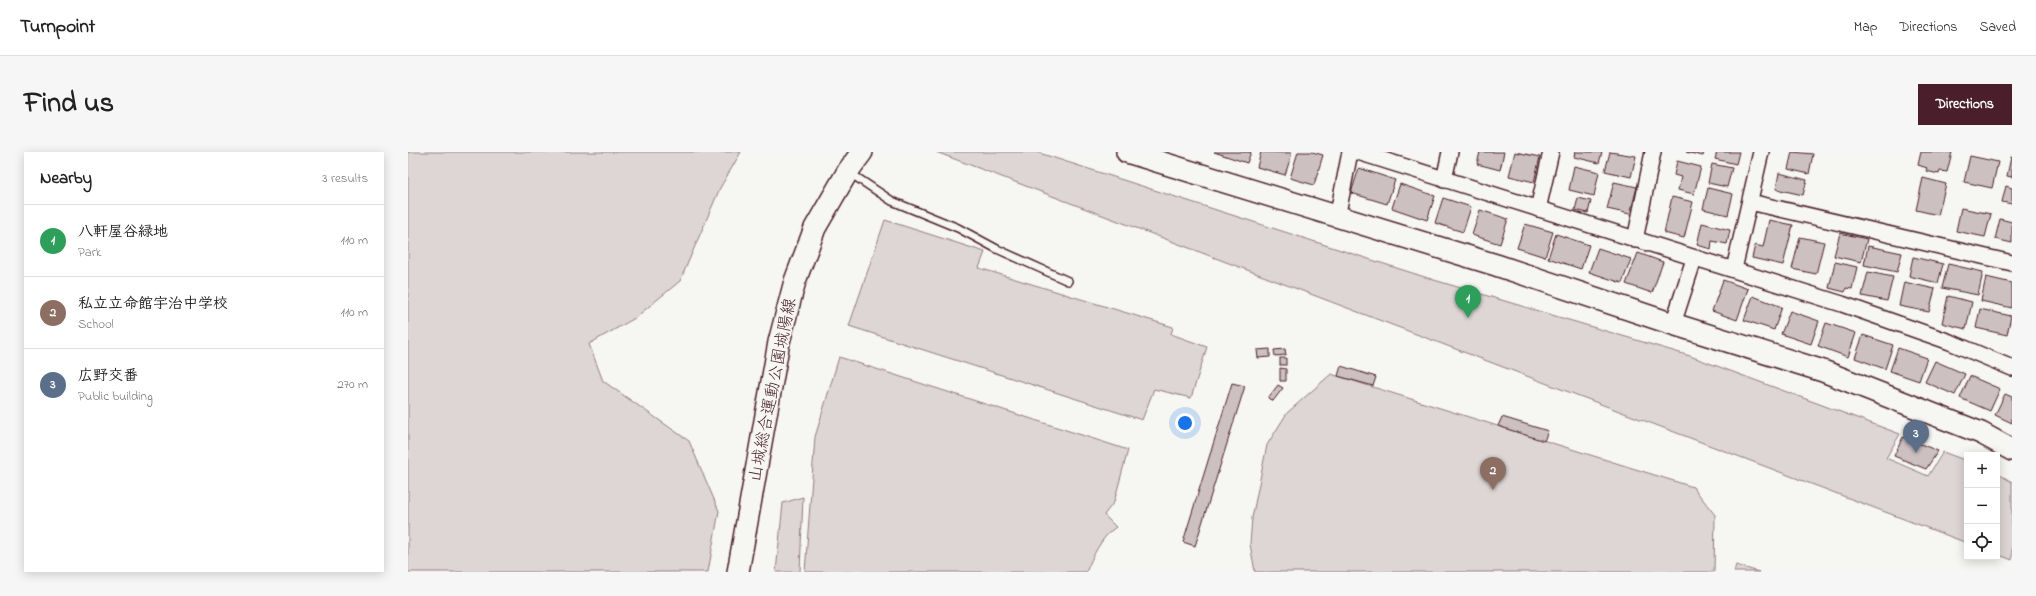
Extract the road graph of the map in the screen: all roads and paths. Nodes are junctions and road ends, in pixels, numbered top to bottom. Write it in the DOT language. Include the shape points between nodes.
graph roads {
  1 [pos="862,152"];
  2 [pos="1127,152"];
  3 [pos="1350,152"];
  4 [pos="1358,152"];
  5 [pos="1450,152"];
  6 [pos="1551,152"];
  7 [pos="1654,152"];
  8 [pos="1761,152"];
  9 [pos="848,171"];
  10 [pos="1444,180"];
  11 [pos="1750,202"];
  12 [pos="1538,209"];
  13 [pos="1337,218"];
  14 [pos="1635,240"];
  15 [pos="1694,259"];
  16 [pos="2012,263"];
  17 [pos="1734,269"];
  18 [pos="1068,281"];
  19 [pos="1673,324"];
  20 [pos="2012,368"];
  21 [pos="2012,450"];
  22 [pos="738,572"];
  1 -- 9 [label="street, 山城総合運動公園城陽線"];
  2 -- 13 [label="street"];
  3 -- 13 [label="street"];
  4 -- 10 [label="street"];
  5 -- 10 [label="street"];
  6 -- 12 [label="street"];
  7 -- 14 [label="street"];
  8 -- 11 [label="street"];
  9 -- 18 [label="lane" via="892,201 958,228"];
  9 -- 22 [label="street, 山城総合運動公園城陽線" via="815,228 795,281 779,342"];
  10 -- 12 [label="street"];
  11 -- 16 [label="street"];
  11 -- 17 [label="street"];
  12 -- 14 [label="street"];
  13 -- 19 [label="street" via="1496,265"];
  14 -- 15 [label="street"];
  15 -- 17 [label="street"];
  15 -- 19 [label="street"];
  17 -- 20 [label="street" via="1849,306 1950,342"];
  19 -- 21 [label="street" via="1824,371 1981,433"];
}
